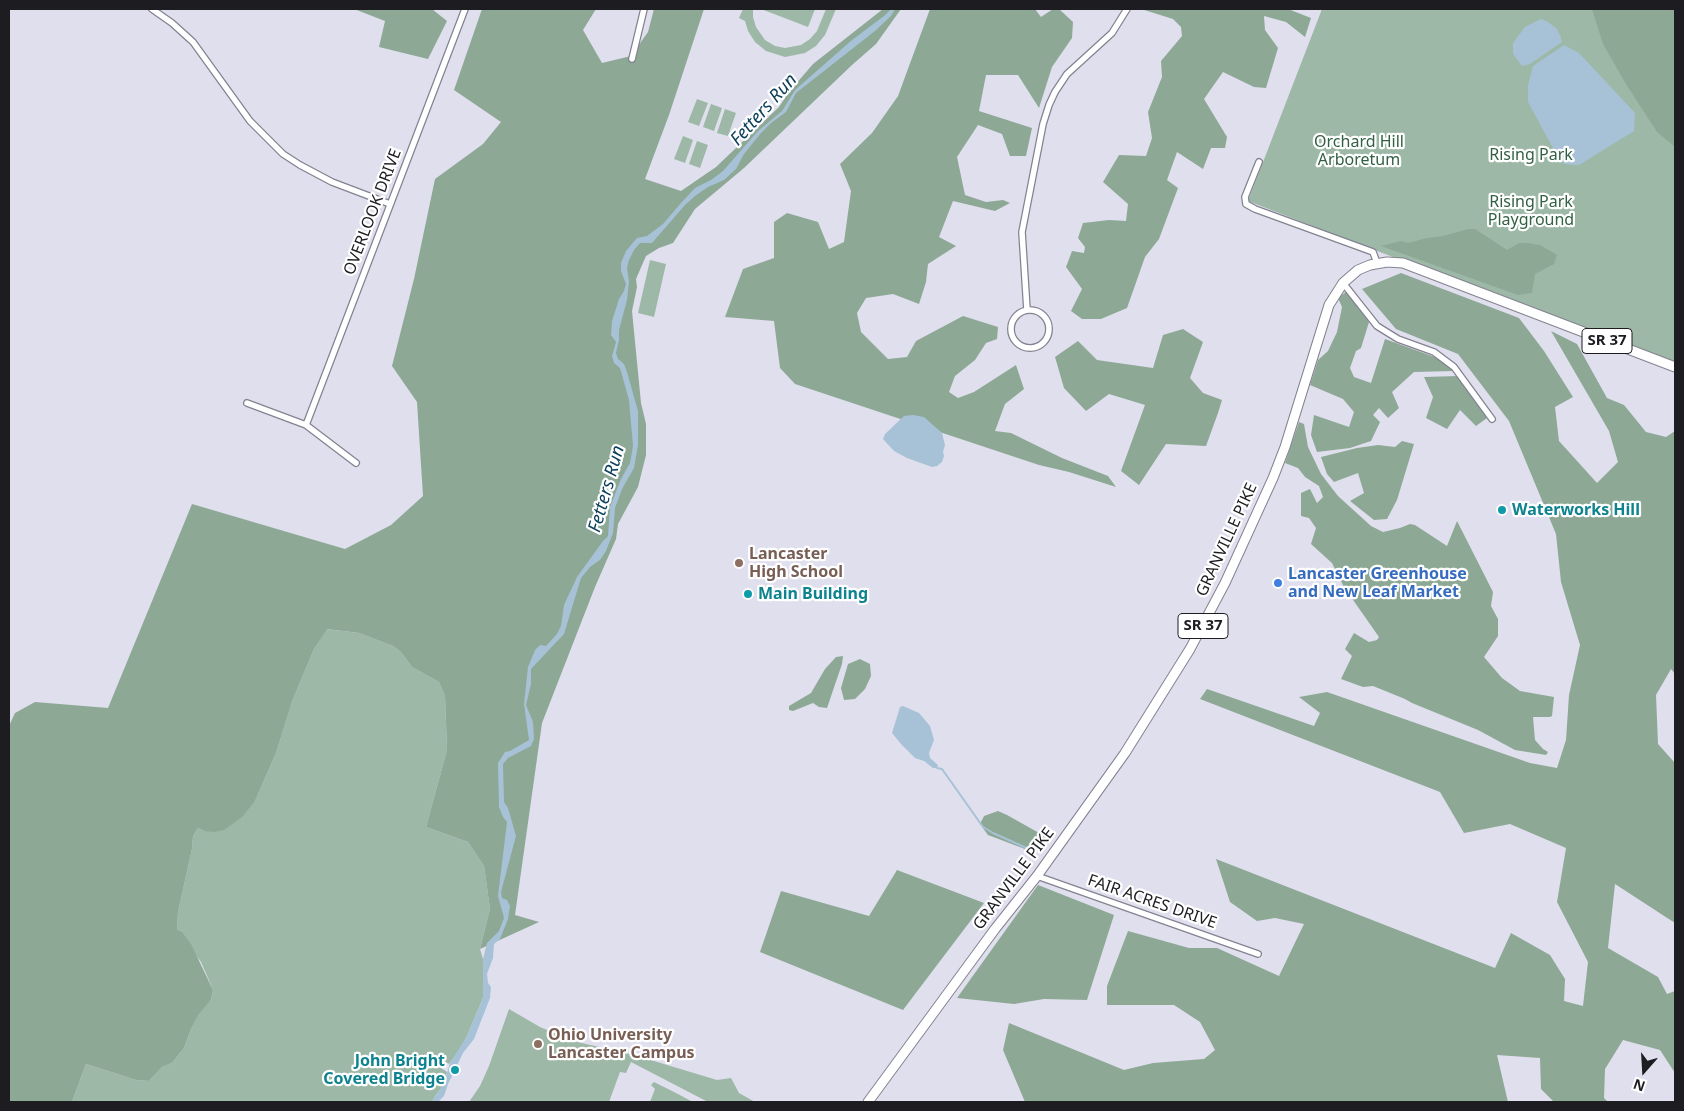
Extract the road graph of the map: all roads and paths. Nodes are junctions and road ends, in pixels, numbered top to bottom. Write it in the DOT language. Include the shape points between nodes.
graph roads {
  1 [pos="152,9"];
  2 [pos="465,9"];
  3 [pos="644,9"];
  4 [pos="1127,9"];
  5 [pos="632,59"];
  6 [pos="1259,162"];
  7 [pos="390,204"];
  8 [pos="1377,263"];
  9 [pos="1344,283"];
  10 [pos="1027,310"];
  11 [pos="1675,367"];
  12 [pos="248,403"];
  13 [pos="1492,419"];
  14 [pos="306,425"];
  15 [pos="356,463"];
  16 [pos="1037,876"];
  17 [pos="1258,954"];
  18 [pos="868,1102"];
  1 -- 7 [label="street" via="193,42 250,120 283,154 332,182"];
  2 -- 7 [label="street, OVERLOOK DRIVE"];
  3 -- 5 [label="street"];
  4 -- 10 [label="street" via="1112,33 1067,74 1047,111 1022,232"];
  6 -- 8 [label="street" via="1245,197 1246,204 1373,252"];
  7 -- 14 [label="street, OVERLOOK DRIVE"];
  8 -- 9 [label="highway, GRANVILLE PIKE / SR 37" via="1358,270"];
  8 -- 11 [label="highway, GRANVILLE PIKE / SR 37" via="1412,266"];
  9 -- 13 [label="street" via="1376,326 1398,339 1434,352 1454,366"];
  9 -- 16 [label="highway, GRANVILLE PIKE / SR 37" via="1329,306 1276,470 1225,583 1187,655 1143,726"];
  10 -- 10 [label="street" via="1015,318 1011,332 1019,344 1033,348 1045,340 1049,326 1041,314"];
  12 -- 14 [label="street"];
  14 -- 15 [label="street"];
  16 -- 17 [label="street, FAIR ACRES DRIVE"];
  16 -- 18 [label="highway, GRANVILLE PIKE / SR 37"];
}
